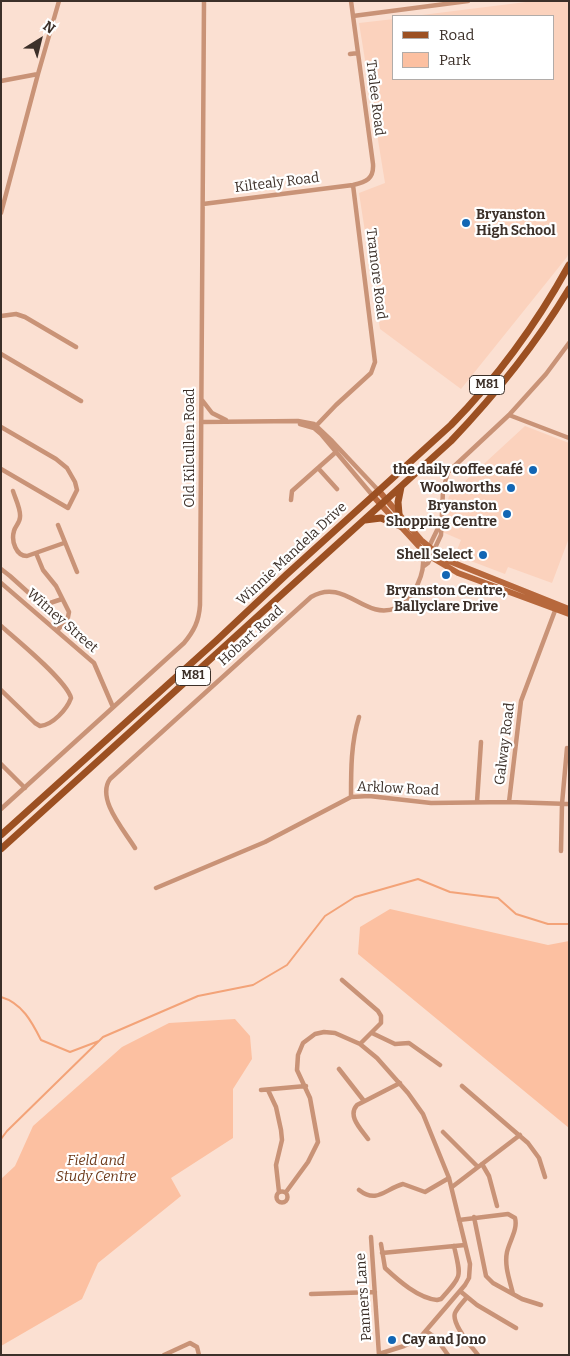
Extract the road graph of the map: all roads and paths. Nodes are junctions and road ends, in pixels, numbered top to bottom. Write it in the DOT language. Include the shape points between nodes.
graph roads {
  1 [pos="59,1"];
  2 [pos="204,1"];
  3 [pos="351,1"];
  4 [pos="468,1"];
  5 [pos="353,16"];
  6 [pos="358,53"];
  7 [pos="350,54"];
  8 [pos="38,74"];
  9 [pos="1,81"];
  10 [pos="353,185"];
  11 [pos="203,204"];
  12 [pos="1,213"];
  13 [pos="569,265"];
  14 [pos="569,289"];
  15 [pos="1,316"];
  16 [pos="569,343"];
  17 [pos="76,347"];
  18 [pos="1,354"];
  19 [pos="201,398"];
  20 [pos="81,401"];
  21 [pos="509,415"];
  22 [pos="229,421"];
  23 [pos="201,422"];
  24 [pos="1,427"];
  25 [pos="315,427"];
  26 [pos="569,438"];
  27 [pos="336,452"];
  28 [pos="318,468"];
  29 [pos="1,469"];
  30 [pos="401,487"];
  31 [pos="337,489"];
  32 [pos="13,491"];
  33 [pos="376,493"];
  34 [pos="291,500"];
  35 [pos="384,502"];
  36 [pos="399,514"];
  37 [pos="364,520"];
  38 [pos="58,525"];
  39 [pos="400,526"];
  40 [pos="64,543"];
  41 [pos="36,553"];
  42 [pos="430,553"];
  43 [pos="1,569"];
  44 [pos="77,572"];
  45 [pos="1,584"];
  46 [pos="62,599"];
  47 [pos="557,607"];
  48 [pos="569,609"];
  49 [pos="569,614"];
  50 [pos="1,626"];
  51 [pos="56,631"];
  52 [pos="1,690"];
  53 [pos="113,707"];
  54 [pos="359,717"];
  55 [pos="481,742"];
  56 [pos="567,748"];
  57 [pos="1,764"];
  58 [pos="25,788"];
  59 [pos="351,797"];
  60 [pos="477,802"];
  61 [pos="510,802"];
  62 [pos="562,804"];
  63 [pos="569,804"];
  64 [pos="1,809"];
  65 [pos="1,835"];
  66 [pos="135,848"];
  67 [pos="1,849"];
  68 [pos="561,852"];
  69 [pos="156,888"];
  70 [pos="342,980"];
  71 [pos="372,1033"];
  72 [pos="360,1044"];
  73 [pos="440,1066"];
  74 [pos="338,1069"];
  75 [pos="400,1083"];
  76 [pos="306,1086"];
  77 [pos="462,1086"];
  78 [pos="261,1090"];
  79 [pos="268,1090"];
  80 [pos="364,1101"];
  81 [pos="443,1132"];
  82 [pos="520,1135"];
  83 [pos="368,1139"];
  84 [pos="480,1166"];
  85 [pos="545,1177"];
  86 [pos="449,1178"];
  87 [pos="452,1187"];
  88 [pos="359,1190"];
  89 [pos="279,1192"];
  90 [pos="286,1192"];
  91 [pos="497,1206"];
  92 [pos="474,1217"];
  93 [pos="459,1220"];
  94 [pos="371,1237"];
  95 [pos="381,1244"];
  96 [pos="465,1245"];
  97 [pos="454,1246"];
  98 [pos="382,1253"];
  99 [pos="460,1291"];
  100 [pos="375,1292"];
  101 [pos="311,1294"];
  102 [pos="513,1294"];
  103 [pos="467,1298"];
  104 [pos="541,1305"];
  105 [pos="516,1328"];
  106 [pos="426,1330"];
  107 [pos="379,1354"];
  108 [pos="164,1355"];
  109 [pos="199,1355"];
  110 [pos="448,1355"];
  111 [pos="478,1355"];
  1 -- 8 [label="street"];
  2 -- 11 [label="street, Old Kilcullen Road"];
  3 -- 5 [label="street, Tralee Road"];
  4 -- 5 [label="street"];
  5 -- 6 [label="street, Tralee Road"];
  6 -- 7 [label="street"];
  6 -- 10 [label="street, Tralee Road" via="373,170 368,180"];
  8 -- 9 [label="street"];
  8 -- 12 [label="street"];
  10 -- 11 [label="street, Kiltealy Road"];
  10 -- 25 [label="street, Tramore Road" via="374,366 368,376"];
  11 -- 19 [label="street, Old Kilcullen Road"];
  13 -- 33 [label="main road, Winnie Mandela Drive / M81" via="520,342 473,402"];
  14 -- 30 [label="main road, Winnie Mandela Drive / M81" via="542,331 488,400 451,441"];
  15 -- 17 [label="street" via="16,314 25,317"];
  16 -- 21 [label="street, Hobart Road"];
  18 -- 20 [label="street"];
  19 -- 22 [label="street" via="212,413"];
  19 -- 23 [label="street, Old Kilcullen Road"];
  21 -- 26 [label="street"];
  21 -- 42 [label="street, Hobart Road" via="448,472 443,490 442,520"];
  22 -- 23 [label="street"];
  22 -- 25 [label="street" via="291,422"];
  23 -- 53 [label="street, Old Kilcullen Road" via="200,605 196,626 184,643"];
  24 -- 29 [label="street" via="62,464 76,482 76,493 68,508"];
  25 -- 27 [label="street"];
  25 -- 33 [label="street"];
  27 -- 28 [label="street"];
  27 -- 33 [label="street"];
  28 -- 31 [label="street"];
  28 -- 34 [label="street" via="292,491"];
  30 -- 35 [label="main road, Winnie Mandela Drive / M81"];
  30 -- 36 [label="main road"];
  32 -- 41 [label="street" via="20,516 13,533 15,546 23,556"];
  33 -- 35 [label="street"];
  33 -- 65 [label="main road, Winnie Mandela Drive / M81"];
  35 -- 36 [label="street"];
  35 -- 37 [label="main road, Winnie Mandela Drive / M81"];
  35 -- 39 [label="street"];
  36 -- 42 [label="street"];
  37 -- 39 [label="main road" via="381,518"];
  37 -- 67 [label="main road, Winnie Mandela Drive / M81"];
  38 -- 40 [label="street"];
  39 -- 42 [label="street"];
  40 -- 41 [label="street"];
  40 -- 44 [label="street"];
  41 -- 46 [label="street"];
  42 -- 47 [label="street" via="458,573"];
  42 -- 66 [label="street, Hobart Road" via="411,596 390,610 369,608 334,591 311,597 115,774 108,782 105,797"];
  43 -- 46 [label="street" via="42,604"];
  45 -- 51 [label="street, Witney Street"];
  46 -- 51 [label="street" via="69,615"];
  47 -- 48 [label="street"];
  47 -- 49 [label="street"];
  47 -- 61 [label="street, Galway Road" via="521,701"];
  50 -- 52 [label="street" via="52,673 71,698 52,722 40,726"];
  51 -- 53 [label="street, Witney Street" via="97,667"];
  53 -- 58 [label="street, Old Kilcullen Road"];
  54 -- 59 [label="street" via="354,733"];
  55 -- 60 [label="street"];
  56 -- 62 [label="street"];
  57 -- 58 [label="street"];
  58 -- 64 [label="street, Old Kilcullen Road"];
  59 -- 60 [label="street, Arklow Road" via="431,803"];
  59 -- 69 [label="street, Arklow Road" via="265,842"];
  60 -- 61 [label="street, Arklow Road"];
  61 -- 62 [label="street, Arklow Road"];
  62 -- 63 [label="street, Arklow Road"];
  62 -- 68 [label="street"];
  70 -- 71 [label="street" via="381,1016 381,1023"];
  71 -- 72 [label="street"];
  71 -- 73 [label="street" via="395,1044 409,1043"];
  72 -- 75 [label="street"];
  72 -- 76 [label="street" via="329,1032 307,1039 296,1062"];
  74 -- 80 [label="street"];
  75 -- 80 [label="street"];
  75 -- 86 [label="street" via="423,1114"];
  76 -- 79 [label="street"];
  76 -- 90 [label="street" via="318,1142"];
  77 -- 82 [label="street"];
  78 -- 79 [label="street"];
  79 -- 89 [label="street" via="281,1130 276,1165"];
  80 -- 83 [label="street" via="352,1113"];
  81 -- 84 [label="street" via="461,1152"];
  82 -- 84 [label="street"];
  82 -- 85 [label="street" via="536,1152"];
  84 -- 87 [label="street"];
  84 -- 91 [label="street" via="489,1176"];
  86 -- 87 [label="street"];
  86 -- 88 [label="street" via="425,1192 403,1184 372,1197"];
  87 -- 93 [label="street"];
  89 -- 90 [label="street"];
  89 -- 90 [label="street" via="277,1200 283,1203 288,1198"];
  92 -- 93 [label="street"];
  92 -- 102 [label="street" via="486,1276"];
  92 -- 102 [label="street" via="508,1214 515,1218 507,1254"];
  93 -- 96 [label="street"];
  94 -- 100 [label="street, Panners Lane"];
  95 -- 98 [label="street"];
  96 -- 97 [label="street"];
  96 -- 99 [label="street" via="470,1272"];
  97 -- 98 [label="street"];
  97 -- 98 [label="street" via="459,1278 438,1300 412,1290 389,1271"];
  99 -- 103 [label="street"];
  99 -- 106 [label="street"];
  100 -- 101 [label="street"];
  100 -- 107 [label="street, Panners Lane"];
  102 -- 104 [label="street"];
  103 -- 105 [label="street"];
  103 -- 111 [label="street" via="454,1318"];
  106 -- 107 [label="street" via="410,1344"];
  106 -- 110 [label="street"];
  108 -- 109 [label="street" via="188,1343 196,1345"];
}
